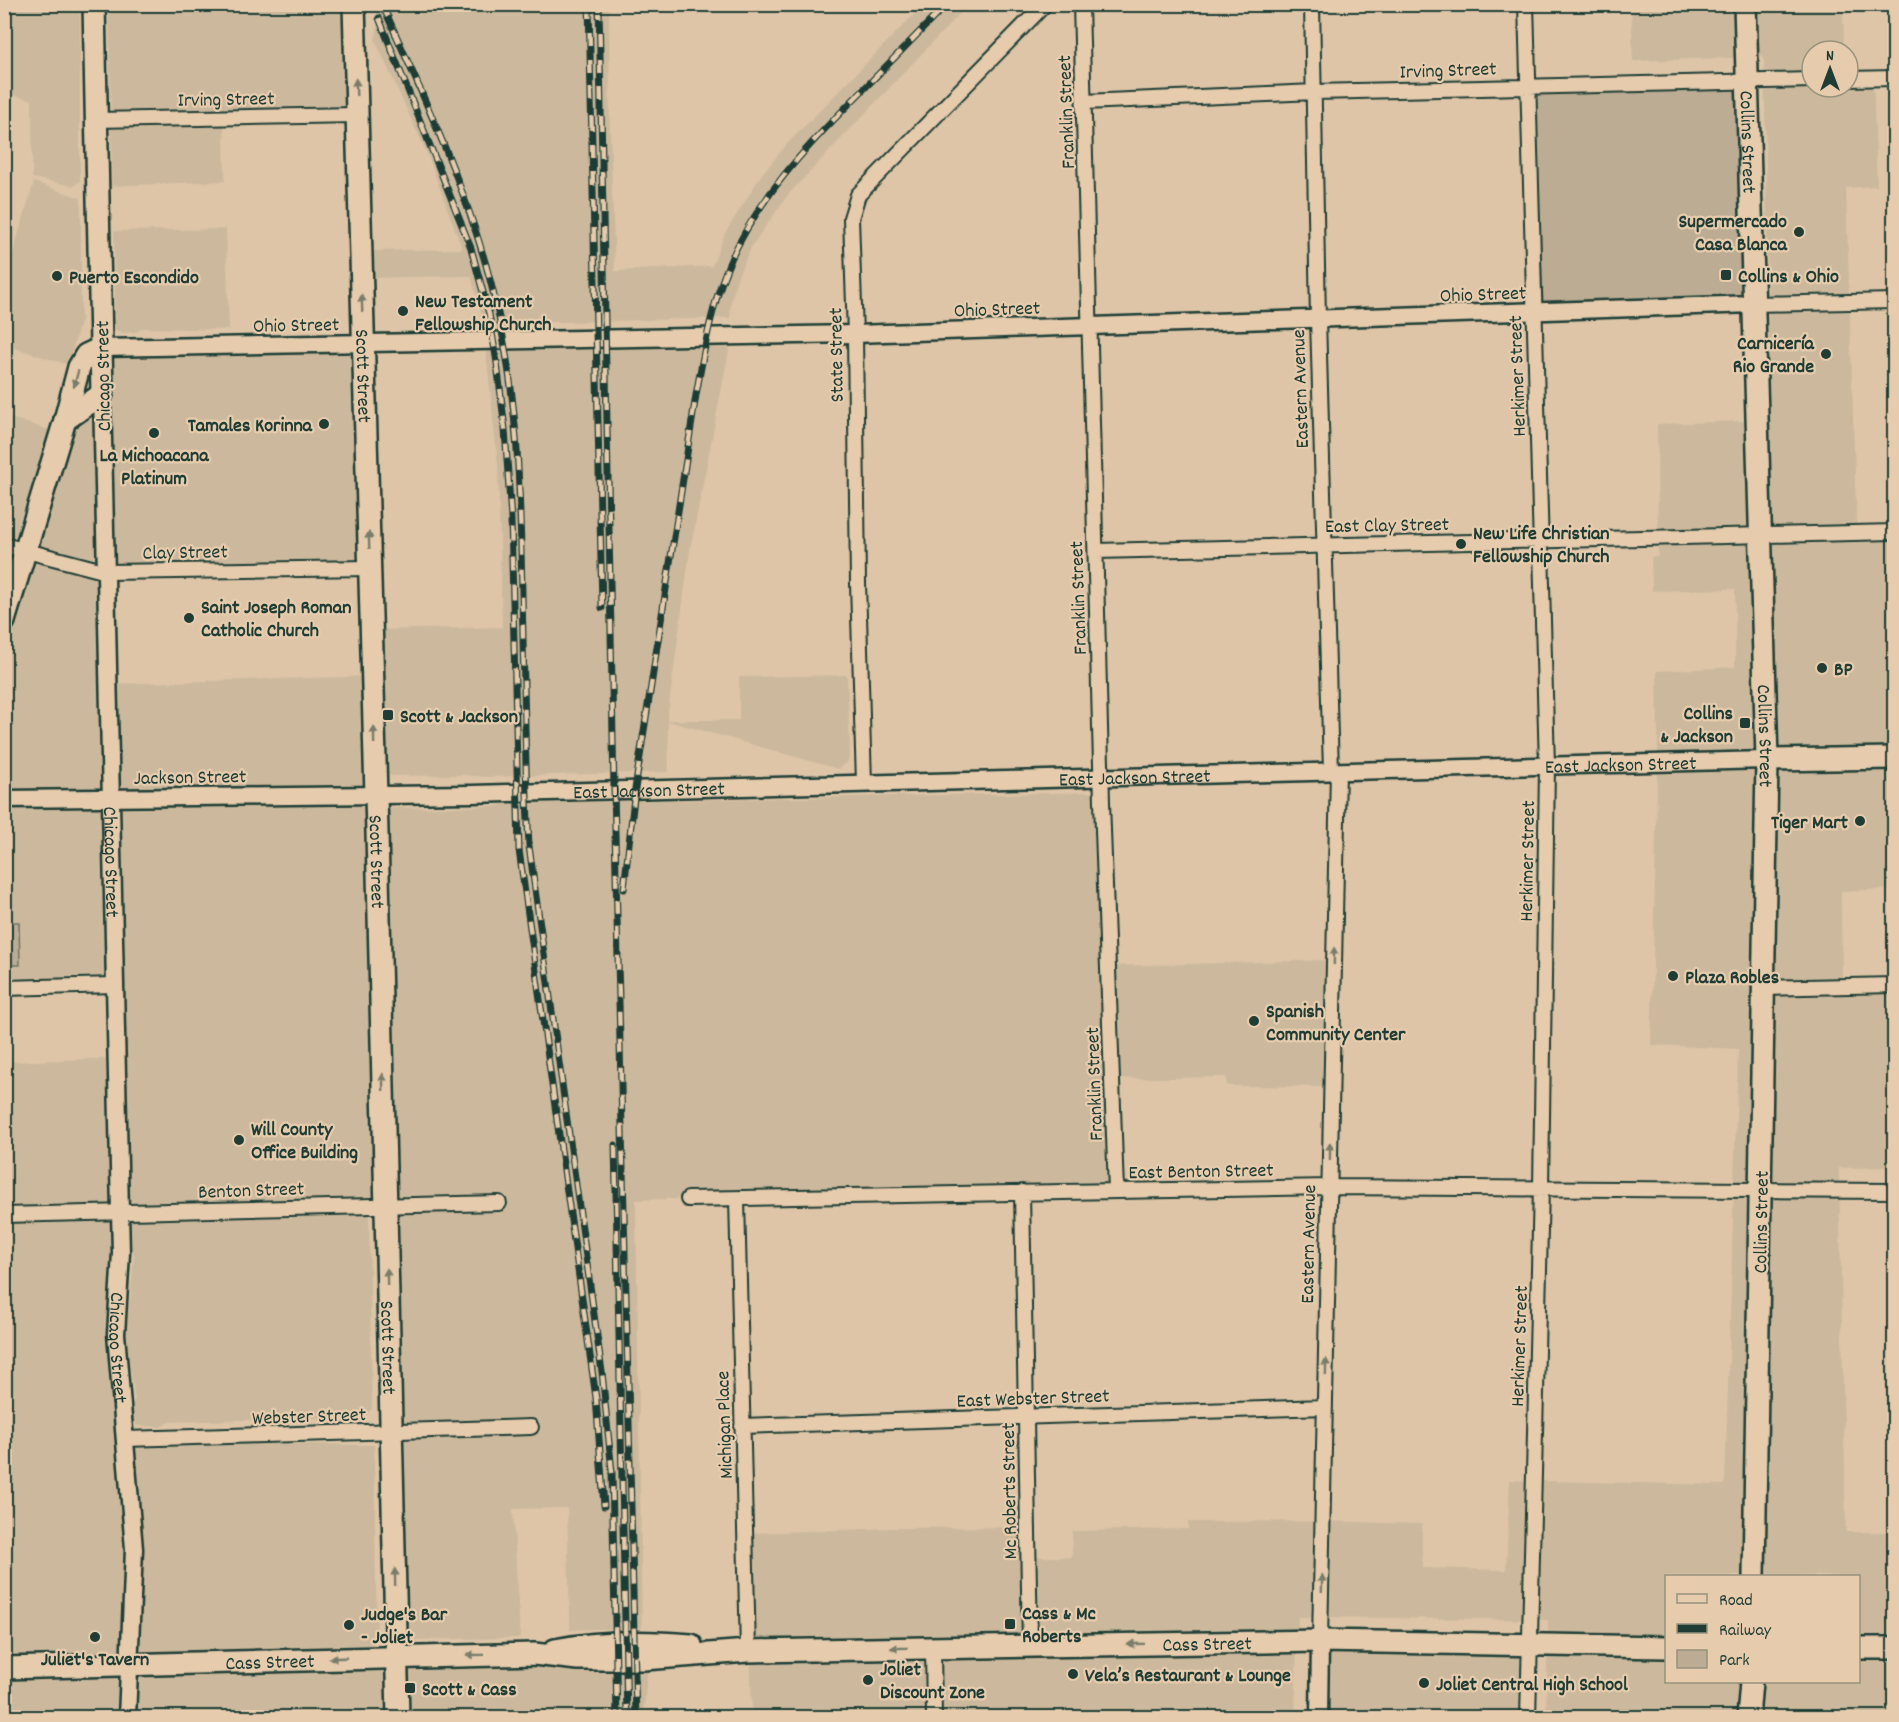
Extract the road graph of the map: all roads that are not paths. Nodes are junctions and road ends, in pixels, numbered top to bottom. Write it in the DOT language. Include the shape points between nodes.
graph roads {
  1 [pos="94,4"];
  2 [pos="354,4"];
  3 [pos="1046,4"];
  4 [pos="1081,4"];
  5 [pos="1312,4"];
  6 [pos="1526,4"];
  7 [pos="1745,4"];
  8 [pos="1894,78"];
  9 [pos="1860,79"];
  10 [pos="1800,80"];
  11 [pos="1748,82"];
  12 [pos="1528,87"];
  13 [pos="1315,92"];
  14 [pos="1084,102"];
  15 [pos="357,115"];
  16 [pos="96,120"];
  17 [pos="1894,301"];
  18 [pos="1754,304"];
  19 [pos="1533,312"];
  20 [pos="1318,320"];
  21 [pos="1089,325"];
  22 [pos="855,334"];
  23 [pos="363,344"];
  24 [pos="101,348"];
  25 [pos="102,394"];
  26 [pos="65,420"];
  27 [pos="1894,532"];
  28 [pos="1760,534"];
  29 [pos="1540,540"];
  30 [pos="4,545"];
  31 [pos="1325,545"];
  32 [pos="1096,551"];
  33 [pos="26,552"];
  34 [pos="370,568"];
  35 [pos="107,572"];
  36 [pos="4,621"];
  37 [pos="1894,758"];
  38 [pos="1767,760"];
  39 [pos="1547,766"];
  40 [pos="1334,771"];
  41 [pos="1102,777"];
  42 [pos="864,783"];
  43 [pos="375,794"];
  44 [pos="111,798"];
  45 [pos="4,799"];
  46 [pos="115,985"];
  47 [pos="1894,985"];
  48 [pos="4,988"];
  49 [pos="1763,988"];
  50 [pos="1329,1187"];
  51 [pos="1541,1188"];
  52 [pos="1760,1190"];
  53 [pos="1116,1191"];
  54 [pos="1894,1191"];
  55 [pos="1022,1192"];
  56 [pos="736,1198"];
  57 [pos="688,1199"];
  58 [pos="499,1203"];
  59 [pos="386,1204"];
  60 [pos="120,1212"];
  61 [pos="4,1215"];
  62 [pos="1325,1407"];
  63 [pos="1027,1417"];
  64 [pos="742,1426"];
  65 [pos="531,1427"];
  66 [pos="391,1431"];
  67 [pos="125,1439"];
  68 [pos="1754,1575"];
  69 [pos="1320,1641"];
  70 [pos="1529,1645"];
  71 [pos="1030,1646"];
  72 [pos="1665,1647"];
  73 [pos="933,1648"];
  74 [pos="1860,1648"];
  75 [pos="1894,1648"];
  76 [pos="748,1651"];
  77 [pos="396,1657"];
  78 [pos="129,1664"];
  79 [pos="4,1668"];
  80 [pos="1751,1683"];
  81 [pos="127,1718"];
  82 [pos="398,1718"];
  83 [pos="934,1718"];
  84 [pos="1319,1718"];
  85 [pos="1528,1718"];
  86 [pos="1748,1718"];
  1 -- 16 [label="main road, Chicago Street"];
  15 -- 2 [label="main road, Scott Street, one-way"];
  3 -- 22 [label="street, State Street" via="858,195 851,218"];
  4 -- 14 [label="street, Franklin Street"];
  5 -- 13 [label="street, Eastern Avenue"];
  6 -- 12 [label="street, Herkimer Street"];
  7 -- 11 [label="main road, Collins Street"];
  8 -- 9 [label="street"];
  10 -- 11 [label="street, Irving Street"];
  11 -- 12 [label="street, Irving Street"];
  11 -- 18 [label="main road, Collins Street"];
  12 -- 13 [label="street, Irving Street"];
  12 -- 19 [label="street, Herkimer Street"];
  13 -- 14 [label="street, Irving Street"];
  13 -- 20 [label="street, Eastern Avenue"];
  14 -- 21 [label="street, Franklin Street"];
  15 -- 16 [label="street, Irving Street"];
  23 -- 15 [label="main road, Scott Street, one-way"];
  16 -- 24 [label="main road, Chicago Street"];
  17 -- 18 [label="street, Ohio Street"];
  18 -- 19 [label="street, Ohio Street"];
  18 -- 28 [label="main road, Collins Street"];
  19 -- 20 [label="street, Ohio Street"];
  19 -- 29 [label="street, Herkimer Street"];
  20 -- 21 [label="street, Ohio Street"];
  20 -- 31 [label="street, Eastern Avenue"];
  21 -- 22 [label="street, Ohio Street"];
  21 -- 32 [label="street, Franklin Street"];
  22 -- 23 [label="street, Ohio Street"];
  22 -- 42 [label="street, State Street"];
  23 -- 24 [label="street, Ohio Street"];
  34 -- 23 [label="main road, Scott Street, one-way"];
  24 -- 25 [label="main road, Chicago Street"];
  24 -- 26 [label="main road, one-way" via="86,355 79,367"];
  25 -- 26 [label="main road"];
  25 -- 35 [label="street, Chicago Street"];
  26 -- 33 [label="main road"];
  27 -- 28 [label="street, East Clay Street"];
  28 -- 29 [label="street, East Clay Street"];
  28 -- 38 [label="main road, Collins Street"];
  29 -- 31 [label="street, East Clay Street"];
  29 -- 39 [label="street, Herkimer Street"];
  30 -- 33 [label="street, Clay Street"];
  31 -- 32 [label="street, East Clay Street"];
  31 -- 40 [label="street, Eastern Avenue"];
  32 -- 41 [label="street, Franklin Street"];
  33 -- 35 [label="street, Clay Street"];
  33 -- 36 [label="main road"];
  34 -- 35 [label="street, Clay Street"];
  43 -- 34 [label="main road, Scott Street, one-way"];
  35 -- 44 [label="street, Chicago Street"];
  37 -- 38 [label="main road, East Jackson Street"];
  38 -- 39 [label="street, East Jackson Street"];
  38 -- 49 [label="main road, Collins Street"];
  39 -- 40 [label="street, East Jackson Street"];
  39 -- 51 [label="street, Herkimer Street"];
  40 -- 41 [label="street, East Jackson Street"];
  50 -- 40 [label="street, Eastern Avenue, one-way"];
  41 -- 42 [label="street, East Jackson Street"];
  41 -- 53 [label="street, Franklin Street"];
  42 -- 43 [label="street, East Jackson Street"];
  43 -- 44 [label="street, Jackson Street"];
  59 -- 43 [label="main road, Scott Street, one-way"];
  44 -- 45 [label="street, Jackson Street"];
  44 -- 46 [label="street, Chicago Street"];
  46 -- 48 [label="street"];
  46 -- 60 [label="street, Chicago Street"];
  47 -- 49 [label="street"];
  49 -- 52 [label="main road, Collins Street"];
  50 -- 51 [label="street, East Benton Street"];
  50 -- 53 [label="street, East Benton Street"];
  62 -- 50 [label="street, Eastern Avenue, one-way"];
  51 -- 52 [label="street, East Benton Street"];
  51 -- 70 [label="street, Herkimer Street"];
  52 -- 54 [label="street, East Benton Street"];
  52 -- 68 [label="main road, Collins Street"];
  53 -- 55 [label="street, East Benton Street"];
  55 -- 56 [label="street, East Benton Street"];
  55 -- 63 [label="street, Mc Roberts Street"];
  56 -- 57 [label="street, East Benton Street"];
  56 -- 64 [label="street, Michigan Place"];
  58 -- 59 [label="street, Benton Street"];
  59 -- 60 [label="street, Benton Street"];
  66 -- 59 [label="main road, Scott Street, one-way"];
  60 -- 61 [label="street, Benton Street"];
  60 -- 67 [label="street, Chicago Street" via="116,1334"];
  62 -- 63 [label="street, East Webster Street"];
  69 -- 62 [label="street, Eastern Avenue, one-way"];
  63 -- 64 [label="street, East Webster Street"];
  63 -- 71 [label="street, Mc Roberts Street"];
  64 -- 76 [label="street, Michigan Place"];
  65 -- 66 [label="street, Webster Street"];
  66 -- 67 [label="street, Webster Street"];
  77 -- 66 [label="main road, Scott Street, one-way"];
  67 -- 78 [label="street, Chicago Street" via="134,1549"];
  69 -- 70 [label="main road, Cass Street"];
  69 -- 71 [label="main road, Cass Street, one-way"];
  69 -- 84 [label="street, Eastern Avenue"];
  70 -- 72 [label="main road, Cass Street"];
  70 -- 85 [label="street, Herkimer Street"];
  71 -- 73 [label="main road, Cass Street"];
  73 -- 76 [label="main road, Cass Street, one-way"];
  73 -- 83 [label="street"];
  74 -- 75 [label="main road"];
  76 -- 77 [label="main road, Cass Street, one-way" via="609,1660 534,1654"];
  77 -- 78 [label="main road, Cass Street, one-way"];
  77 -- 82 [label="main road, Scott Street"];
  78 -- 79 [label="main road, Cass Street"];
  78 -- 81 [label="street, Chicago Street"];
  80 -- 86 [label="main road"];
}
